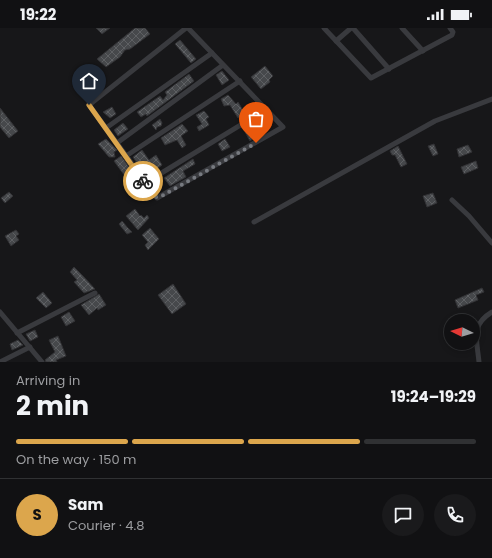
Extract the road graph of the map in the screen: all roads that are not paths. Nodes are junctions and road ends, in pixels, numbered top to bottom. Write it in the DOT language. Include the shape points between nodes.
graph roads {
  1 [pos="187,28"];
  2 [pos="324,28"];
  3 [pos="352,28"];
  4 [pos="402,28"];
  5 [pos="450,28"];
  6 [pos="336,41"];
  7 [pos="423,51"];
  8 [pos="212,53"];
  9 [pos="223,65"];
  10 [pos="390,69"];
  11 [pos="240,81"];
  12 [pos="492,98"];
  13 [pos="267,109"];
  14 [pos="106,128"];
  15 [pos="117,143"];
  16 [pos="126,156"];
  17 [pos="145,183"];
  18 [pos="452,200"];
  19 [pos="254,222"];
  20 [pos="492,244"];
  21 [pos="95,293"];
  22 [pos="0,312"];
  23 [pos="492,312"];
  24 [pos="17,333"];
  25 [pos="30,347"];
  26 [pos="0,362"];
  27 [pos="42,362"];
  28 [pos="479,362"];
  1 -- 8 [label="street"];
  1 -- 14 [label="street" via="90,102 89,105"];
  2 -- 6 [label="street"];
  3 -- 6 [label="street"];
  3 -- 10 [label="street"];
  4 -- 7 [label="street"];
  5 -- 7 [label="street" via="452,35"];
  6 -- 10 [label="street" via="371,78"];
  7 -- 10 [label="street"];
  8 -- 9 [label="street"];
  8 -- 14 [label="street"];
  9 -- 11 [label="street"];
  9 -- 15 [label="street"];
  11 -- 13 [label="street"];
  11 -- 16 [label="street"];
  12 -- 19 [label="street" via="435,121"];
  13 -- 17 [label="street"];
  13 -- 17 [label="street" via="282,124 282,128 160,197 154,197"];
  14 -- 15 [label="street"];
  15 -- 16 [label="street"];
  16 -- 17 [label="street"];
  18 -- 20 [label="street"];
  21 -- 24 [label="street"];
  22 -- 24 [label="street"];
  23 -- 28 [label="street" via="479,322 476,328"];
  24 -- 25 [label="street"];
  25 -- 26 [label="street"];
  25 -- 27 [label="street"];
}
